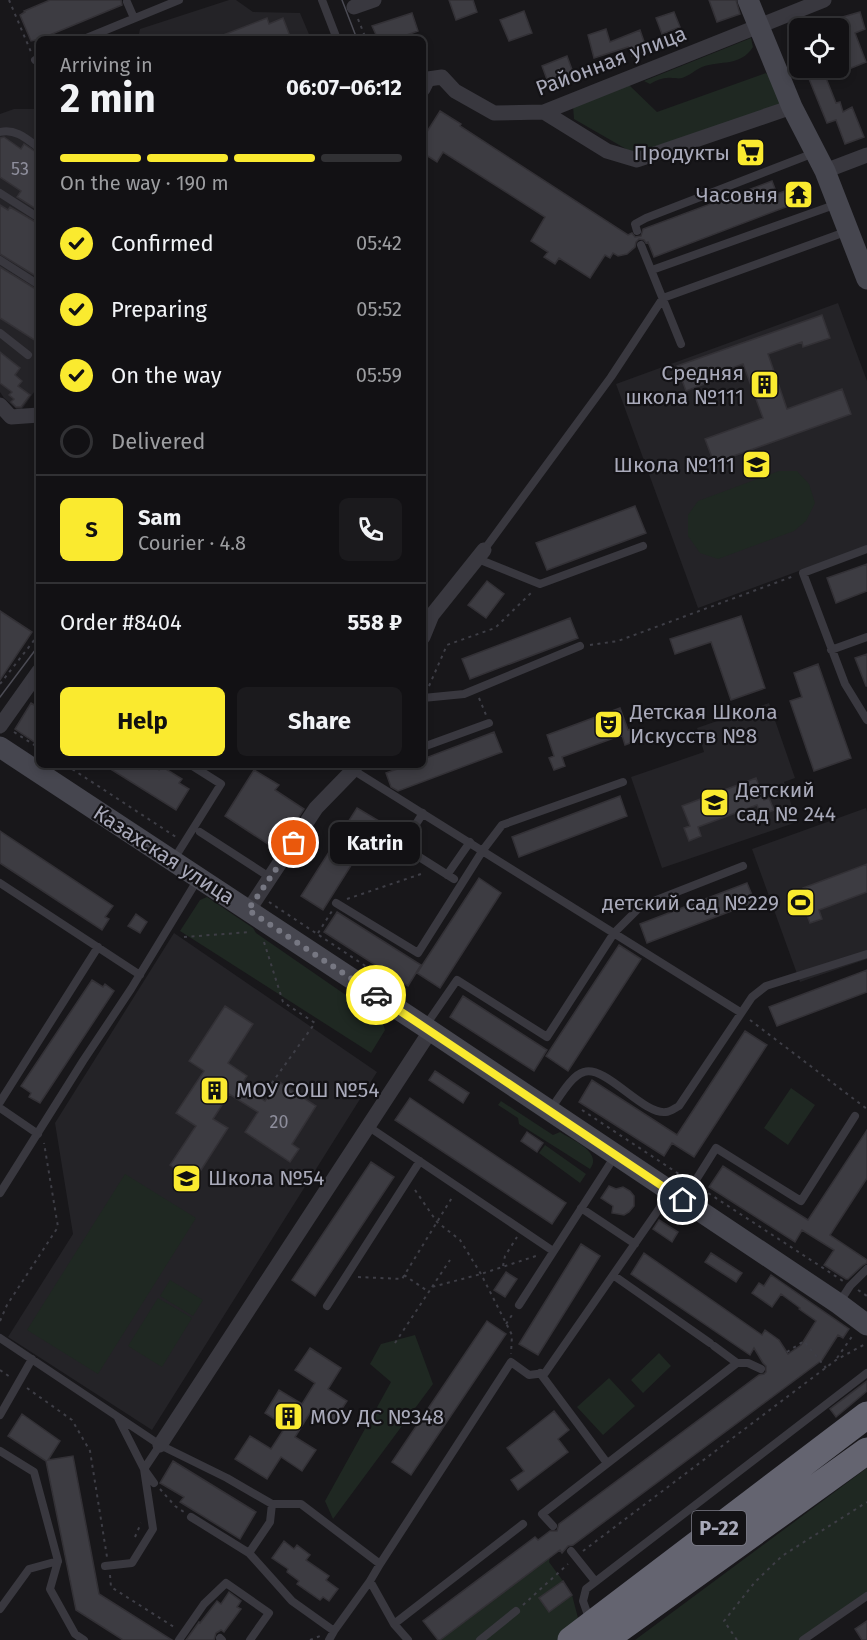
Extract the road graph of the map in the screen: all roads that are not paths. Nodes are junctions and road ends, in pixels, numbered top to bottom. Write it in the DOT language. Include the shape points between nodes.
graph roads {
  1 [pos="179,0"];
  2 [pos="322,0"];
  3 [pos="374,0"];
  4 [pos="748,0"];
  5 [pos="824,0"];
  6 [pos="127,2"];
  7 [pos="354,7"];
  8 [pos="134,18"];
  9 [pos="759,26"];
  10 [pos="91,36"];
  11 [pos="336,36"];
  12 [pos="426,83"];
  13 [pos="792,107"];
  14 [pos="544,112"];
  15 [pos="0,132"];
  16 [pos="36,146"];
  17 [pos="867,155"];
  18 [pos="820,162"];
  19 [pos="0,193"];
  20 [pos="838,204"];
  21 [pos="36,216"];
  22 [pos="637,231"];
  23 [pos="849,231"];
  24 [pos="641,244"];
  25 [pos="0,260"];
  26 [pos="651,270"];
  27 [pos="867,279"];
  28 [pos="36,283"];
  29 [pos="663,298"];
  30 [pos="0,333"];
  31 [pos="681,344"];
  32 [pos="28,356"];
  33 [pos="0,405"];
  34 [pos="36,415"];
  35 [pos="643,546"];
  36 [pos="867,549"];
  37 [pos="481,555"];
  38 [pos="426,630"];
  39 [pos="867,637"];
  40 [pos="580,646"];
  41 [pos="831,650"];
  42 [pos="36,674"];
  43 [pos="426,698"];
  44 [pos="867,720"];
  45 [pos="489,723"];
  46 [pos="0,726"];
  47 [pos="8,740"];
  48 [pos="426,746"];
  49 [pos="36,761"];
  50 [pos="46,768"];
  51 [pos="196,768"];
  52 [pos="353,768"];
  53 [pos="356,768"];
  54 [pos="623,782"];
  55 [pos="423,813"];
  56 [pos="200,832"];
  57 [pos="470,843"];
  58 [pos="483,850"];
  59 [pos="173,861"];
  60 [pos="743,866"];
  61 [pos="199,878"];
  62 [pos="271,878"];
  63 [pos="0,883"];
  64 [pos="336,903"];
  65 [pos="248,910"];
  66 [pos="614,933"];
  67 [pos="98,947"];
  68 [pos="867,954"];
  69 [pos="140,975"];
  70 [pos="740,1012"];
  71 [pos="428,1029"];
  72 [pos="0,1102"];
  73 [pos="0,1108"];
  74 [pos="550,1111"];
  75 [pos="855,1116"];
  76 [pos="369,1127"];
  77 [pos="40,1131"];
  78 [pos="616,1155"];
  79 [pos="420,1161"];
  80 [pos="0,1193"];
  81 [pos="677,1196"];
  82 [pos="581,1208"];
  83 [pos="635,1244"];
  84 [pos="553,1251"];
  85 [pos="867,1269"];
  86 [pos="613,1275"];
  87 [pos="839,1304"];
  88 [pos="519,1305"];
  89 [pos="327,1306"];
  90 [pos="861,1329"];
  91 [pos="0,1338"];
  92 [pos="32,1359"];
  93 [pos="737,1363"];
  94 [pos="761,1369"];
  95 [pos="540,1373"];
  96 [pos="867,1373"];
  97 [pos="0,1415"];
  98 [pos="867,1415"];
  99 [pos="118,1417"];
  100 [pos="160,1445"];
  101 [pos="0,1451"];
  102 [pos="867,1451"];
  103 [pos="607,1463"];
  104 [pos="144,1469"];
  105 [pos="154,1483"];
  106 [pos="272,1504"];
  107 [pos="191,1517"];
  108 [pos="523,1524"];
  109 [pos="553,1526"];
  110 [pos="249,1553"];
  111 [pos="574,1554"];
  112 [pos="58,1561"];
  113 [pos="107,1563"];
  114 [pos="380,1564"];
  115 [pos="370,1581"];
  116 [pos="595,1581"];
  117 [pos="867,1596"];
  118 [pos="0,1609"];
  119 [pos="516,1611"];
  120 [pos="393,1624"];
  121 [pos="334,1631"];
  122 [pos="589,1635"];
  123 [pos="84,1640"];
  124 [pos="179,1640"];
  125 [pos="249,1640"];
  126 [pos="328,1640"];
  127 [pos="408,1640"];
  128 [pos="480,1640"];
  129 [pos="802,1640"];
  1 -- 8 [label="lane"];
  2 -- 11 [label="lane"];
  3 -- 7 [label="street"];
  4 -- 9 [label="main road"];
  5 -- 9 [label="street, Районная улица"];
  6 -- 8 [label="lane"];
  8 -- 10 [label="lane"];
  9 -- 13 [label="main road"];
  9 -- 14 [label="street, Районная улица"];
  12 -- 14 [label="street, Районная улица" via="428,79 442,77 455,91 494,113"];
  13 -- 14 [label="street" via="637,160 607,152"];
  13 -- 18 [label="main road"];
  15 -- 16 [label="lane" via="9,129"];
  17 -- 18 [label="street"];
  18 -- 20 [label="main road"];
  18 -- 22 [label="lane" via="646,218 635,224"];
  19 -- 21 [label="lane"];
  20 -- 23 [label="main road"];
  20 -- 26 [label="lane"];
  23 -- 27 [label="main road"];
  23 -- 29 [label="lane"];
  24 -- 26 [label="lane"];
  25 -- 28 [label="lane"];
  26 -- 29 [label="lane"];
  29 -- 31 [label="lane"];
  29 -- 37 [label="lane" via="611,377"];
  30 -- 32 [label="lane"];
  33 -- 34 [label="street" via="11,417"];
  35 -- 37 [label="lane" via="540,584"];
  36 -- 41 [label="lane" via="803,573"];
  37 -- 38 [label="street" via="432,615"];
  39 -- 41 [label="lane"];
  40 -- 43 [label="lane" via="464,694"];
  41 -- 44 [label="lane" via="845,684"];
  42 -- 46 [label="street"];
  45 -- 48 [label="lane"];
  47 -- 49 [label="main road, Казахская улица"];
  50 -- 59 [label="main road, Казахская улица"];
  51 -- 59 [label="lane" via="221,784"];
  52 -- 62 [label="street" via="316,808"];
  53 -- 55 [label="lane"];
  54 -- 58 [label="lane" via="502,825"];
  55 -- 57 [label="lane"];
  55 -- 57 [label="lane" via="402,846 451,877"];
  56 -- 62 [label="lane"];
  57 -- 58 [label="lane"];
  58 -- 64 [label="lane" via="418,953"];
  58 -- 66 [label="lane"];
  59 -- 61 [label="main road, Казахская улица"];
  60 -- 66 [label="lane" via="641,906"];
  61 -- 65 [label="main road, Казахская улица"];
  61 -- 69 [label="lane"];
  62 -- 65 [label="street"];
  63 -- 67 [label="lane"];
  65 -- 71 [label="main road, Казахская улица"];
  66 -- 70 [label="lane"];
  66 -- 71 [label="lane" via="547,1037 456,980"];
  67 -- 69 [label="lane"];
  67 -- 72 [label="lane"];
  68 -- 70 [label="lane" via="766,986"];
  69 -- 77 [label="lane"];
  70 -- 74 [label="lane" via="679,1106 666,1113 653,1110 596,1072 584,1072 573,1078"];
  71 -- 74 [label="main road, Казахская улица"];
  71 -- 76 [label="street"];
  73 -- 77 [label="lane"];
  74 -- 78 [label="main road, Казахская улица"];
  75 -- 81 [label="lane" via="801,1201 716,1148"];
  76 -- 79 [label="lane"];
  76 -- 100 [label="street"];
  77 -- 80 [label="lane"];
  78 -- 81 [label="main road, Казахская улица"];
  78 -- 82 [label="lane"];
  79 -- 84 [label="lane"];
  79 -- 89 [label="lane"];
  81 -- 83 [label="lane"];
  81 -- 87 [label="main road, Казахская улица"];
  82 -- 83 [label="lane"];
  82 -- 84 [label="lane"];
  83 -- 86 [label="lane"];
  84 -- 88 [label="lane"];
  85 -- 87 [label="lane"];
  86 -- 93 [label="lane"];
  86 -- 95 [label="lane" via="545,1373"];
  87 -- 90 [label="main road, Казахская улица"];
  91 -- 92 [label="lane"];
  92 -- 97 [label="lane"];
  92 -- 99 [label="lane"];
  93 -- 94 [label="lane"];
  93 -- 103 [label="lane"];
  95 -- 103 [label="lane"];
  95 -- 114 [label="lane" via="529,1374 511,1362"];
  96 -- 116 [label="lane"];
  98 -- 122 [label="highway, Р-22"];
  99 -- 100 [label="lane"];
  99 -- 104 [label="lane"];
  100 -- 104 [label="lane"];
  100 -- 106 [label="lane"];
  101 -- 112 [label="lane" via="34,1472"];
  102 -- 122 [label="highway, Р-22"];
  103 -- 109 [label="lane" via="542,1514"];
  104 -- 105 [label="lane"];
  104 -- 113 [label="lane" via="153,1529 132,1563"];
  106 -- 110 [label="lane" via="270,1522"];
  106 -- 114 [label="lane" via="301,1504"];
  107 -- 110 [label="lane"];
  108 -- 120 [label="lane"];
  110 -- 121 [label="lane" via="292,1600"];
  111 -- 116 [label="lane"];
  112 -- 118 [label="lane" via="29,1569"];
  112 -- 123 [label="lane" via="50,1589 75,1634"];
  114 -- 115 [label="lane"];
  115 -- 120 [label="lane"];
  115 -- 121 [label="lane"];
  116 -- 122 [label="lane" via="586,1589 583,1601"];
  117 -- 129 [label="lane"];
  119 -- 128 [label="lane"];
  120 -- 127 [label="lane"];
  121 -- 126 [label="lane"];
  124 -- 125 [label="lane" via="204,1604 226,1583 269,1613"];
}
